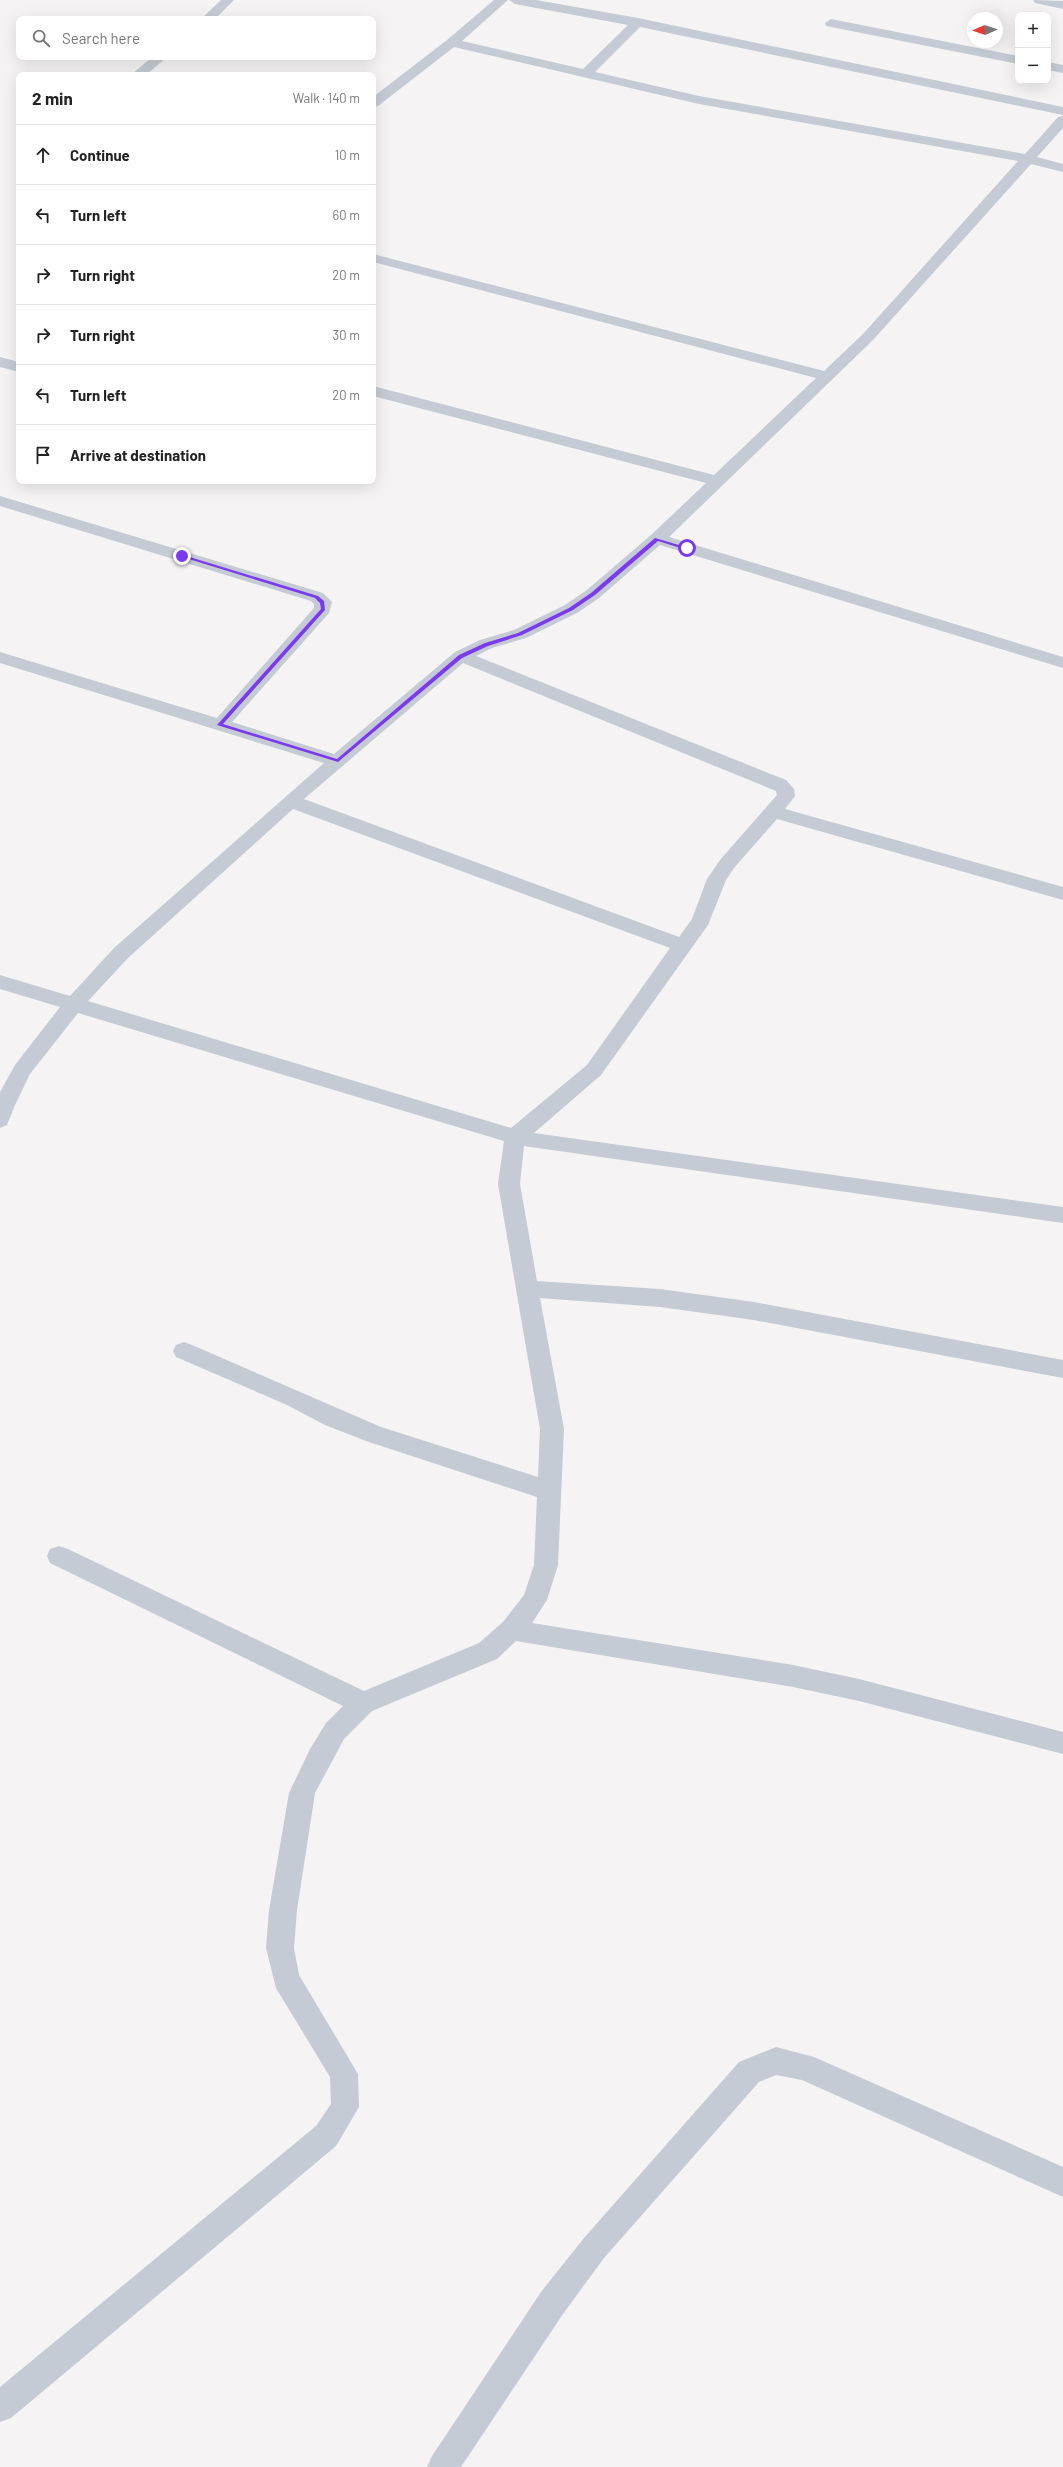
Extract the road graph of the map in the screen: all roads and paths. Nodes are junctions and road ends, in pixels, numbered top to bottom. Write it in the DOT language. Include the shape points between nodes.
graph roads {
  1 [pos="228,0"];
  2 [pos="502,0"];
  3 [pos="515,0"];
  4 [pos="1039,0"];
  5 [pos="1063,5"];
  6 [pos="210,16"];
  7 [pos="638,22"];
  8 [pos="832,23"];
  9 [pos="452,43"];
  10 [pos="1015,59"];
  11 [pos="156,60"];
  12 [pos="1051,67"];
  13 [pos="1063,69"];
  14 [pos="142,72"];
  15 [pos="586,74"];
  16 [pos="376,101"];
  17 [pos="1063,111"];
  18 [pos="1063,120"];
  19 [pos="1030,158"];
  20 [pos="1063,168"];
  21 [pos="376,259"];
  22 [pos="0,362"];
  23 [pos="16,366"];
  24 [pos="827,376"];
  25 [pos="376,392"];
  26 [pos="717,481"];
  27 [pos="0,501"];
  28 [pos="657,539"];
  29 [pos="461,656"];
  30 [pos="0,657"];
  31 [pos="1063,663"];
  32 [pos="220,725"];
  33 [pos="338,761"];
  34 [pos="290,801"];
  35 [pos="774,812"];
  36 [pos="1063,894"];
  37 [pos="681,945"];
  38 [pos="0,982"];
  39 [pos="75,1003"];
  40 [pos="0,1120"];
  41 [pos="515,1137"];
  42 [pos="1063,1215"];
  43 [pos="528,1289"];
  44 [pos="184,1351"];
  45 [pos="1063,1369"];
  46 [pos="550,1491"];
  47 [pos="59,1556"];
  48 [pos="512,1630"];
  49 [pos="363,1703"];
  50 [pos="1063,1743"];
  51 [pos="1063,2182"];
  52 [pos="0,2407"];
  53 [pos="443,2467"];
  1 -- 6 [label="street"];
  2 -- 9 [label="street"];
  3 -- 7 [label="street"];
  4 -- 5 [label="street"];
  7 -- 15 [label="street"];
  7 -- 17 [label="street"];
  8 -- 10 [label="street"];
  9 -- 15 [label="street"];
  9 -- 16 [label="street"];
  11 -- 14 [label="street"];
  12 -- 13 [label="street"];
  15 -- 19 [label="street" via="699,100"];
  18 -- 19 [label="street"];
  19 -- 20 [label="street"];
  19 -- 24 [label="street" via="868,337"];
  21 -- 24 [label="street"];
  22 -- 23 [label="street"];
  24 -- 26 [label="street"];
  25 -- 26 [label="street"];
  26 -- 28 [label="street"];
  27 -- 32 [label="street" via="317,597 322,602 323,609"];
  28 -- 29 [label="street" via="593,594 571,609 527,631 486,644"];
  28 -- 31 [label="street"];
  29 -- 33 [label="street"];
  29 -- 35 [label="street" via="779,784 785,789 786,796"];
  30 -- 32 [label="street"];
  32 -- 33 [label="street"];
  33 -- 34 [label="street"];
  34 -- 37 [label="street"];
  34 -- 39 [label="street" via="121,953"];
  35 -- 36 [label="street"];
  35 -- 37 [label="street" via="727,864 717,879 701,920"];
  37 -- 41 [label="street" via="594,1070"];
  38 -- 39 [label="street"];
  39 -- 40 [label="street" via="22,1070 4,1105"];
  39 -- 41 [label="street"];
  41 -- 42 [label="street"];
  41 -- 43 [label="street" via="510,1184"];
  43 -- 45 [label="street" via="660,1298 754,1311"];
  43 -- 46 [label="street" via="552,1429"];
  44 -- 46 [label="street" via="374,1434"];
  46 -- 48 [label="street" via="546,1565 534,1600"];
  47 -- 49 [label="street"];
  48 -- 49 [label="street" via="488,1651"];
  48 -- 50 [label="street" via="793,1676 859,1690"];
  49 -- 52 [label="street" via="334,1731 318,1757 302,1793 283,1910 280,1948 286,1979 344,2074 345,2107 326,2136"];
  51 -- 53 [label="street" via="804,2067 776,2061 749,2072 594,2248 552,2303"];
}
